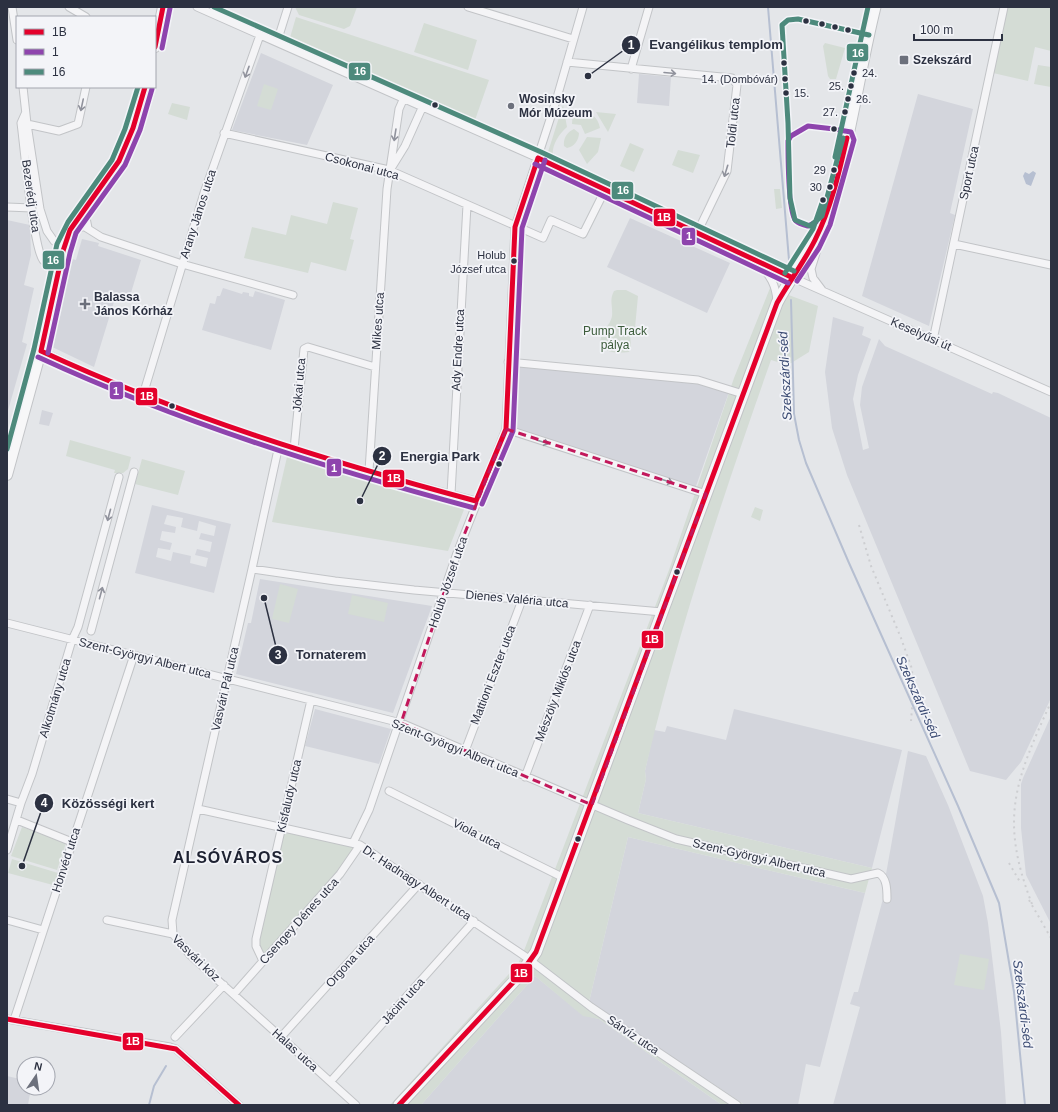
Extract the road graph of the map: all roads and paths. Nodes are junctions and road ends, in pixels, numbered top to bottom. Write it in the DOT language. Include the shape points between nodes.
graph roads {
  1 [pos="12,7"];
  2 [pos="69,7"];
  3 [pos="163,7"];
  4 [pos="197,7"];
  5 [pos="288,7"];
  6 [pos="468,7"];
  7 [pos="583,7"];
  8 [pos="650,7"];
  9 [pos="876,7"];
  10 [pos="1004,7"];
  11 [pos="84,16"];
  12 [pos="16,33"];
  13 [pos="260,35"];
  14 [pos="573,40"];
  15 [pos="156,42"];
  16 [pos="277,42"];
  17 [pos="567,62"];
  18 [pos="631,69"];
  19 [pos="23,88"];
  20 [pos="86,88"];
  21 [pos="144,88"];
  22 [pos="403,100"];
  23 [pos="422,108"];
  24 [pos="25,113"];
  25 [pos="27,124"];
  26 [pos="224,134"];
  27 [pos="538,158"];
  28 [pos="390,170"];
  29 [pos="605,190"];
  30 [pos="468,205"];
  31 [pos="7,207"];
  32 [pos="32,208"];
  33 [pos="86,208"];
  34 [pos="823,223"];
  35 [pos="515,227"];
  36 [pos="88,228"];
  37 [pos="70,230"];
  38 [pos="697,233"];
  39 [pos="954,244"];
  40 [pos="64,246"];
  41 [pos="756,260"];
  42 [pos="182,264"];
  43 [pos="60,265"];
  44 [pos="1051,265"];
  45 [pos="791,277"];
  46 [pos="822,291"];
  47 [pos="293,295"];
  48 [pos="778,303"];
  49 [pos="933,340"];
  50 [pos="41,351"];
  51 [pos="508,362"];
  52 [pos="375,367"];
  53 [pos="1051,392"];
  54 [pos="743,394"];
  55 [pos="143,395"];
  56 [pos="506,430"];
  57 [pos="279,445"];
  58 [pos="294,449"];
  59 [pos="369,471"];
  60 [pos="134,472"];
  61 [pos="7,475"];
  62 [pos="119,477"];
  63 [pos="450,494"];
  64 [pos="706,494"];
  65 [pos="476,501"];
  66 [pos="252,569"];
  67 [pos="445,593"];
  68 [pos="522,600"];
  69 [pos="590,605"];
  70 [pos="662,612"];
  71 [pos="7,623"];
  72 [pos="91,631"];
  73 [pos="72,640"];
  74 [pos="134,655"];
  75 [pos="228,679"];
  76 [pos="311,700"];
  77 [pos="400,723"];
  78 [pos="465,751"];
  79 [pos="525,777"];
  80 [pos="389,791"];
  81 [pos="7,799"];
  82 [pos="20,803"];
  83 [pos="592,805"];
  84 [pos="198,810"];
  85 [pos="17,820"];
  86 [pos="281,829"];
  87 [pos="72,842"];
  88 [pos="357,844"];
  89 [pos="7,850"];
  90 [pos="564,878"];
  91 [pos="419,884"];
  92 [pos="887,899"];
  93 [pos="7,920"];
  94 [pos="107,920"];
  95 [pos="474,921"];
  96 [pos="43,930"];
  97 [pos="172,934"];
  98 [pos="263,961"];
  99 [pos="531,961"];
  100 [pos="224,985"];
  101 [pos="234,994"];
  102 [pos="10,1020"];
  103 [pos="175,1037"];
  104 [pos="281,1037"];
  105 [pos="331,1081"];
  106 [pos="239,1105"];
  107 [pos="356,1105"];
  108 [pos="399,1105"];
  109 [pos="737,1105"];
  1 -- 12 [label="street"];
  2 -- 11 [label="street"];
  3 -- 15 [label="street"];
  4 -- 13 [label="street, Keselyűsi út"];
  5 -- 16 [label="street"];
  6 -- 14 [label="street"];
  7 -- 14 [label="street, Holub József utca"];
  8 -- 18 [label="street"];
  9 -- 34 [label="main road" via="844,153"];
  10 -- 39 [label="street, Sport utca"];
  13 -- 16 [label="street, Keselyűsi út"];
  13 -- 26 [label="street, Arany János utca, one-way"];
  14 -- 17 [label="street, Holub József utca"];
  16 -- 22 [label="street, Keselyűsi út"];
  17 -- 18 [label="street, Toldi utca"];
  17 -- 27 [label="street, Holub József utca"];
  18 -- 38 [label="street, Toldi utca, one-way" via="732,78 737,85 727,171"];
  19 -- 24 [label="street, Bezerédj utca"];
  20 -- 25 [label="street, one-way" via="78,124 59,131"];
  21 -- 33 [label="street" via="133,128 119,161"];
  22 -- 23 [label="street, Keselyűsi út"];
  22 -- 28 [label="street, Mikes utca, one-way" via="399,109"];
  23 -- 27 [label="street, Keselyűsi út"];
  23 -- 28 [label="street, Mikes utca" via="405,146"];
  24 -- 25 [label="street, Bezerédj utca"];
  24 -- 32 [label="street, Bezerédj utca" via="21,123"];
  25 -- 40 [label="street, Bezerédj utca" via="40,209 47,231 54,241"];
  26 -- 28 [label="street, Csokonai utca"];
  26 -- 42 [label="street, Arany János utca"];
  27 -- 29 [label="street, Keselyűsi út"];
  27 -- 35 [label="street, Holub József utca"];
  28 -- 30 [label="street, Csokonai utca"];
  28 -- 52 [label="street, Mikes utca"];
  29 -- 35 [label="street, Csokonai utca" via="584,234 551,220 543,238"];
  29 -- 38 [label="street, Keselyűsi út"];
  30 -- 35 [label="street, Csokonai utca"];
  30 -- 63 [label="street, Ady Endre utca"];
  31 -- 32 [label="street"];
  32 -- 43 [label="street, Bezerédj utca" via="42,259 50,265"];
  33 -- 36 [label="street"];
  33 -- 37 [label="street"];
  34 -- 45 [label="main road" via="813,244"];
  34 -- 46 [label="street" via="821,240 812,269 813,278"];
  35 -- 51 [label="street, Holub József utca"];
  36 -- 37 [label="street" via="76,227"];
  36 -- 42 [label="street" via="101,236"];
  37 -- 40 [label="street"];
  38 -- 41 [label="street, Keselyűsi út"];
  39 -- 44 [label="street"];
  39 -- 49 [label="street, Sport utca"];
  40 -- 43 [label="street"];
  41 -- 45 [label="street, Keselyűsi út"];
  41 -- 48 [label="street" via="772,280"];
  42 -- 47 [label="street"];
  42 -- 55 [label="street, Arany János utca"];
  43 -- 50 [label="street"];
  45 -- 46 [label="street, Keselyűsi út"];
  45 -- 48 [label="main road"];
  46 -- 49 [label="street, Keselyűsi út"];
  48 -- 54 [label="main road"];
  49 -- 53 [label="street, Keselyűsi út"];
  50 -- 55 [label="street"];
  50 -- 61 [label="street"];
  51 -- 54 [label="street" via="698,380"];
  51 -- 56 [label="street, Holub József utca"];
  52 -- 58 [label="street, Jókai utca" via="308,347 304,349"];
  52 -- 59 [label="street, Mikes utca"];
  54 -- 64 [label="main road"];
  55 -- 57 [label="street"];
  56 -- 64 [label="street, one-way"];
  56 -- 65 [label="street, Holub József utca"];
  57 -- 58 [label="street"];
  57 -- 66 [label="street, Vasvári Pál utca"];
  58 -- 59 [label="street"];
  59 -- 63 [label="street"];
  72 -- 60 [label="street, one-way"];
  62 -- 73 [label="street, Alkotmány utca, one-way" via="78,627"];
  63 -- 65 [label="street"];
  64 -- 70 [label="main road"];
  65 -- 67 [label="street, Holub József utca"];
  66 -- 67 [label="street, Dienes Valéria utca"];
  66 -- 75 [label="street, Vasvári Pál utca"];
  67 -- 68 [label="street, Dienes Valéria utca"];
  67 -- 77 [label="street, Holub József utca"];
  68 -- 69 [label="street, Dienes Valéria utca"];
  68 -- 78 [label="street, Mattioni Eszter utca"];
  69 -- 70 [label="street, Dienes Valéria utca"];
  69 -- 79 [label="street, Mészöly Miklós utca"];
  70 -- 83 [label="main road"];
  71 -- 73 [label="street, Szent-Györgyi Albert utca"];
  73 -- 74 [label="street, Szent-Györgyi Albert utca"];
  73 -- 82 [label="street, Alkotmány utca" via="32,774"];
  74 -- 75 [label="street, Szent-Györgyi Albert utca"];
  74 -- 87 [label="street, Honvéd utca"];
  75 -- 76 [label="street, Szent-Györgyi Albert utca"];
  75 -- 84 [label="street, Vasvári Pál utca"];
  76 -- 77 [label="street, Szent-Györgyi Albert utca"];
  76 -- 86 [label="street, Kisfaludy utca"];
  77 -- 78 [label="street, Szent-Györgyi Albert utca"];
  77 -- 88 [label="street, Csengey Dénes utca"];
  78 -- 79 [label="street, Szent-Györgyi Albert utca"];
  79 -- 83 [label="street, Szent-Györgyi Albert utca"];
  80 -- 90 [label="street, Viola utca"];
  81 -- 82 [label="street"];
  82 -- 85 [label="street, Alkotmány utca"];
  83 -- 90 [label="main road"];
  83 -- 92 [label="street, Szent-Györgyi Albert utca" via="676,839 851,879 873,873 880,874 885,881"];
  84 -- 86 [label="street, Dr. Hadnagy Albert utca"];
  84 -- 97 [label="street, Vasvári Pál utca" via="172,920"];
  85 -- 87 [label="street"];
  85 -- 89 [label="street"];
  86 -- 88 [label="street, Dr. Hadnagy Albert utca"];
  86 -- 98 [label="street, Kisfaludy utca" via="256,939 256,946"];
  87 -- 96 [label="street, Honvéd utca"];
  88 -- 91 [label="street, Dr. Hadnagy Albert utca"];
  88 -- 98 [label="street, Csengey Dénes utca" via="340,874"];
  90 -- 99 [label="main road"];
  91 -- 95 [label="street, Dr. Hadnagy Albert utca"];
  91 -- 104 [label="street, Orgona utca"];
  93 -- 96 [label="street"];
  94 -- 97 [label="street, Vasvári köz"];
  95 -- 99 [label="street, Dr. Hadnagy Albert utca"];
  95 -- 105 [label="street, Jácint utca"];
  96 -- 102 [label="street, Honvéd utca"];
  97 -- 100 [label="street, Vasvári köz" via="190,955"];
  98 -- 101 [label="street, Csengey Dénes utca"];
  99 -- 108 [label="main road"];
  99 -- 109 [label="street, Sárvíz utca" via="591,1007"];
  100 -- 101 [label="street, Vasvári köz"];
  100 -- 103 [label="street"];
  101 -- 104 [label="street, Halas utca"];
  102 -- 106 [label="street" via="176,1049"];
  104 -- 105 [label="street, Halas utca"];
  105 -- 107 [label="street, Halas utca"];
}
